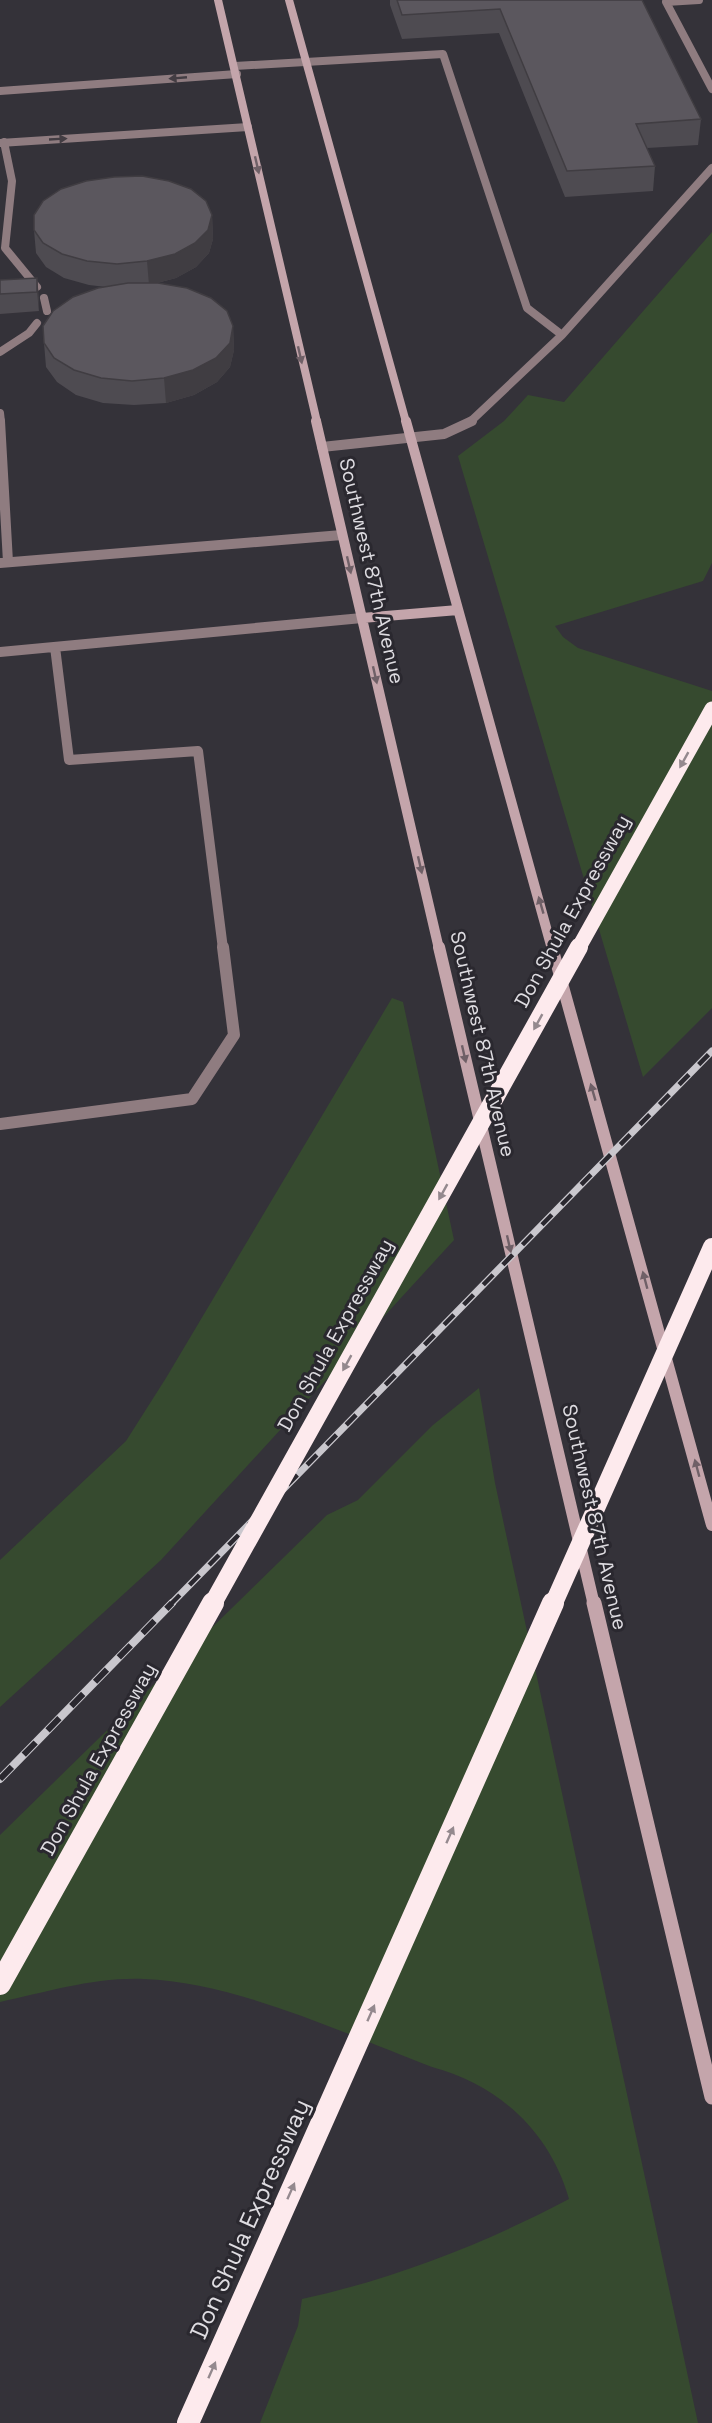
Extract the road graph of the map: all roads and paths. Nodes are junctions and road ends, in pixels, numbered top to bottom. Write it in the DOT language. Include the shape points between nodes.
graph roads {
  1 [pos="218,0"];
  2 [pos="289,0"];
  3 [pos="699,0"];
  4 [pos="307,62"];
  5 [pos="236,70"];
  6 [pos="712,89"];
  7 [pos="0,92"];
  8 [pos="248,127"];
  9 [pos="2,142"];
  10 [pos="712,168"];
  11 [pos="37,286"];
  12 [pos="44,298"];
  13 [pos="47,311"];
  14 [pos="37,323"];
  15 [pos="562,335"];
  16 [pos="0,352"];
  17 [pos="0,413"];
  18 [pos="411,440"];
  19 [pos="322,447"];
  20 [pos="342,535"];
  21 [pos="4,562"];
  22 [pos="458,610"];
  23 [pos="362,618"];
  24 [pos="55,648"];
  25 [pos="0,652"];
  26 [pos="712,709"];
  27 [pos="0,1124"];
  28 [pos="712,1247"];
  29 [pos="712,1525"];
  30 [pos="0,1984"];
  31 [pos="710,2079"];
  32 [pos="712,2097"];
  33 [pos="188,2423"];
  1 -- 5 [label="main road, Southwest 87th Avenue"];
  2 -- 4 [label="main road"];
  3 -- 6 [label="lane" via="666,2"];
  4 -- 5 [label="lane"];
  4 -- 15 [label="lane" via="443,54 527,308"];
  4 -- 18 [label="main road"];
  5 -- 7 [label="lane, one-way"];
  5 -- 8 [label="main road, Southwest 87th Avenue"];
  9 -- 8 [label="lane, one-way"];
  8 -- 19 [label="main road, Southwest 87th Avenue, one-way"];
  9 -- 11 [label="lane" via="12,181 4,248"];
  10 -- 15 [label="lane"];
  12 -- 13 [label="lane"];
  14 -- 16 [label="lane"];
  15 -- 18 [label="lane" via="478,417 444,434"];
  17 -- 21 [label="lane"];
  18 -- 19 [label="lane"];
  18 -- 22 [label="main road"];
  19 -- 20 [label="main road, Southwest 87th Avenue"];
  20 -- 21 [label="lane"];
  20 -- 23 [label="main road, Southwest 87th Avenue, one-way"];
  22 -- 23 [label="main road"];
  29 -- 22 [label="main road, one-way"];
  23 -- 24 [label="lane"];
  23 -- 31 [label="main road, Southwest 87th Avenue, one-way"];
  24 -- 25 [label="lane"];
  24 -- 27 [label="lane" via="69,760 198,751 234,1035 192,1099"];
  26 -- 30 [label="highway, Don Shula Expressway, one-way, bridge"];
  33 -- 28 [label="highway, Don Shula Expressway, one-way, bridge"];
  31 -- 32 [label="main road, Southwest 87th Avenue"];
}
